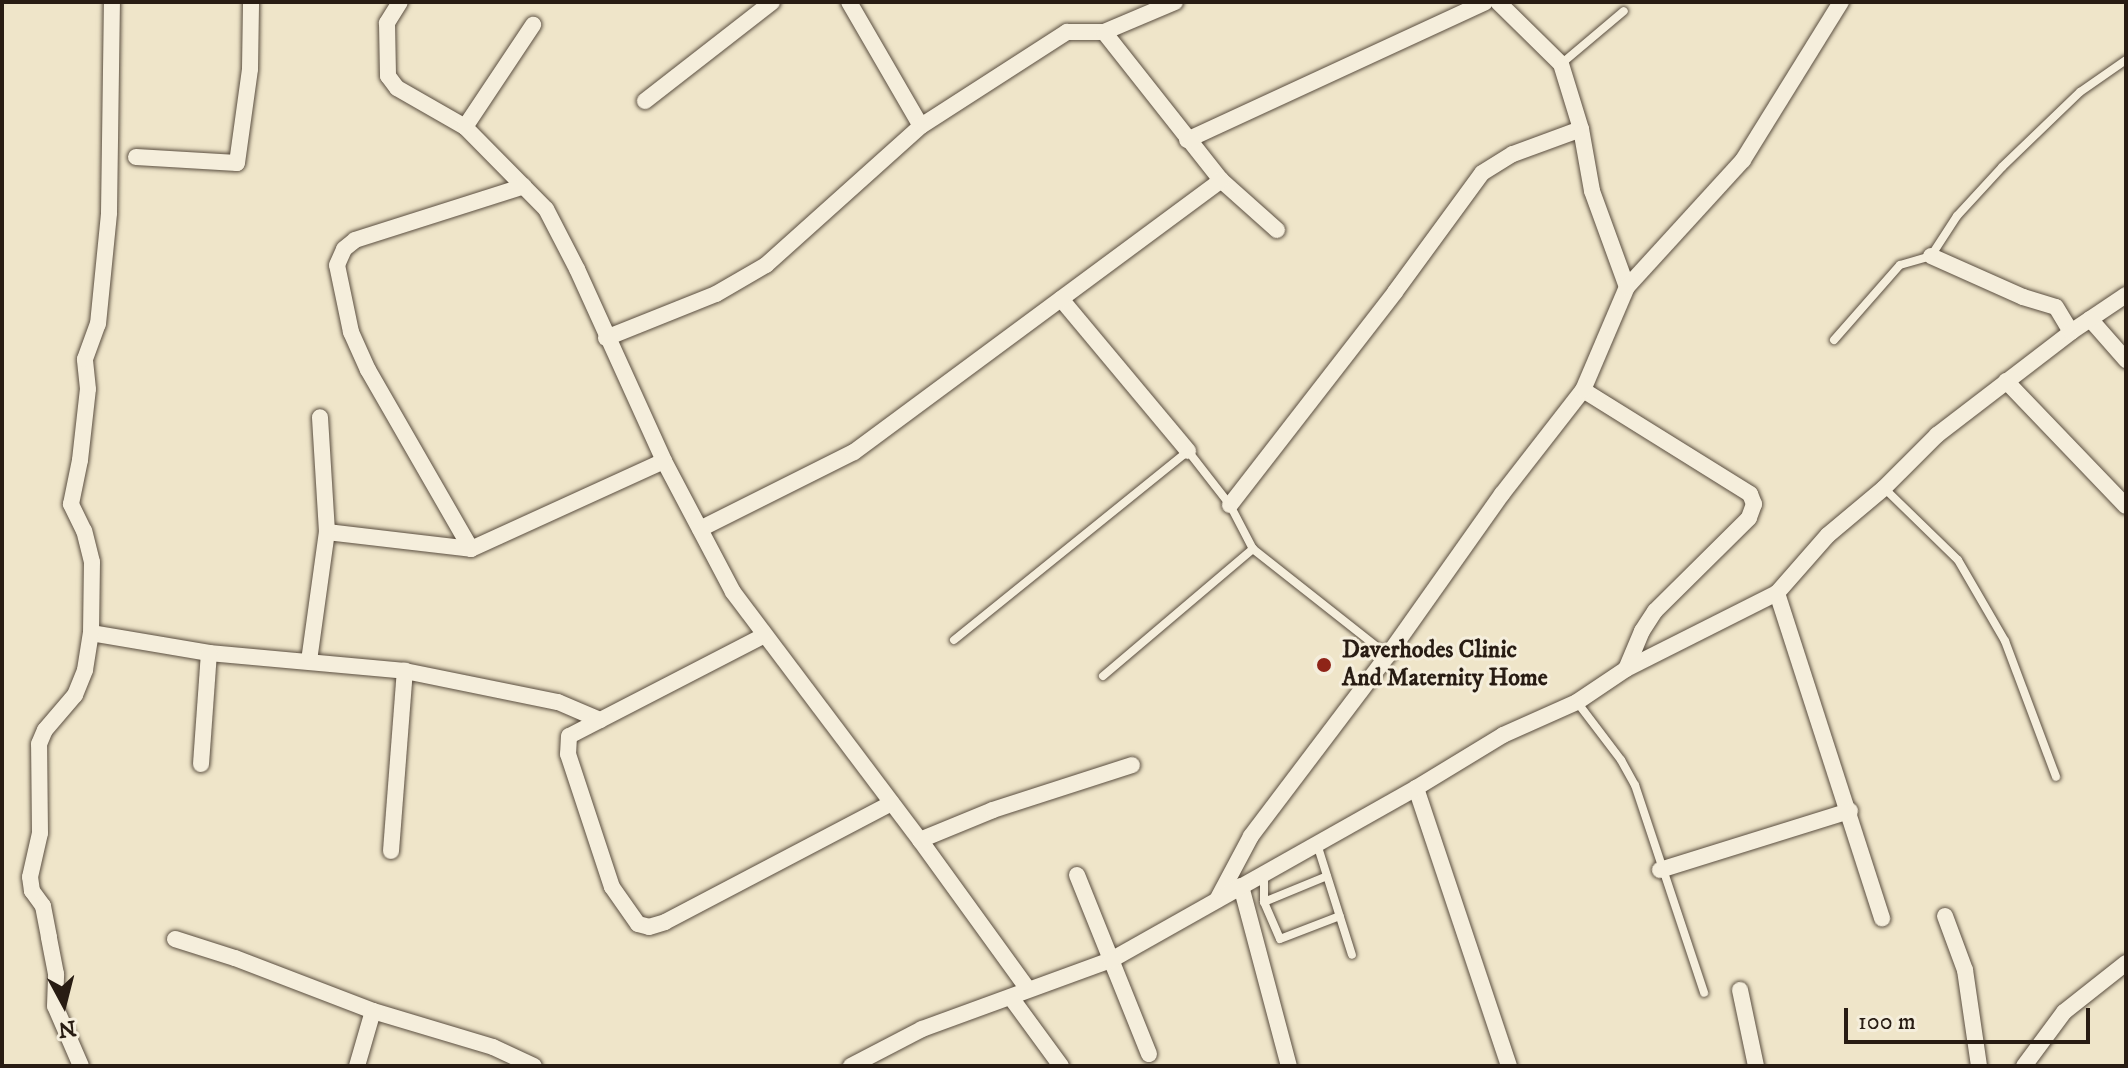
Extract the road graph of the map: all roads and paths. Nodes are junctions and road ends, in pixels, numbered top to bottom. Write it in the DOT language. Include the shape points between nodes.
graph roads {
  1 [pos="112,2"];
  2 [pos="251,2"];
  3 [pos="400,2"];
  4 [pos="772,2"];
  5 [pos="849,2"];
  6 [pos="1175,2"];
  7 [pos="1485,2"];
  8 [pos="1498,2"];
  9 [pos="1841,2"];
  10 [pos="1624,11"];
  11 [pos="533,25"];
  12 [pos="1104,32"];
  13 [pos="2126,60"];
  14 [pos="1561,64"];
  15 [pos="645,101"];
  16 [pos="921,126"];
  17 [pos="465,127"];
  18 [pos="1581,129"];
  19 [pos="1187,140"];
  20 [pos="136,157"];
  21 [pos="1221,180"];
  22 [pos="524,186"];
  23 [pos="1277,230"];
  24 [pos="1931,256"];
  25 [pos="1627,287"];
  26 [pos="2126,295"];
  27 [pos="1061,299"];
  28 [pos="2090,319"];
  29 [pos="2071,332"];
  30 [pos="606,338"];
  31 [pos="1834,340"];
  32 [pos="2126,360"];
  33 [pos="2006,381"];
  34 [pos="1583,390"];
  35 [pos="320,417"];
  36 [pos="1188,451"];
  37 [pos="664,461"];
  38 [pos="1884,488"];
  39 [pos="1230,505"];
  40 [pos="2126,506"];
  41 [pos="700,529"];
  42 [pos="327,532"];
  43 [pos="471,549"];
  44 [pos="1253,549"];
  45 [pos="1777,593"];
  46 [pos="91,633"];
  47 [pos="763,636"];
  48 [pos="954,640"];
  49 [pos="209,653"];
  50 [pos="1388,655"];
  51 [pos="309,661"];
  52 [pos="1626,669"];
  53 [pos="405,671"];
  54 [pos="1103,676"];
  55 [pos="1577,702"];
  56 [pos="600,720"];
  57 [pos="201,764"];
  58 [pos="1132,765"];
  59 [pos="2056,777"];
  60 [pos="1416,788"];
  61 [pos="892,803"];
  62 [pos="1850,811"];
  63 [pos="920,840"];
  64 [pos="1316,843"];
  65 [pos="391,851"];
  66 [pos="1660,870"];
  67 [pos="1264,873"];
  68 [pos="1077,875"];
  69 [pos="1327,876"];
  70 [pos="1241,886"];
  71 [pos="1216,902"];
  72 [pos="1264,902"];
  73 [pos="1340,916"];
  74 [pos="1945,916"];
  75 [pos="1882,918"];
  76 [pos="175,939"];
  77 [pos="1352,955"];
  78 [pos="1111,960"];
  79 [pos="2126,963"];
  80 [pos="1027,988"];
  81 [pos="1740,990"];
  82 [pos="1704,993"];
  83 [pos="1012,999"];
  84 [pos="373,1011"];
  85 [pos="1149,1054"];
  86 [pos="81,1066"];
  87 [pos="357,1066"];
  88 [pos="534,1066"];
  89 [pos="851,1066"];
  90 [pos="1061,1066"];
  91 [pos="1289,1066"];
  92 [pos="1509,1066"];
  93 [pos="1756,1066"];
  94 [pos="1979,1066"];
  95 [pos="2024,1066"];
  1 -- 46 [label="street" via="109,213 98,324 85,359 88,389 71,504 92,562"];
  2 -- 20 [label="street" via="250,69 237,163"];
  3 -- 17 [label="street" via="387,23 388,76 397,88"];
  4 -- 15 [label="street"];
  5 -- 16 [label="street"];
  6 -- 12 [label="street"];
  7 -- 19 [label="street"];
  8 -- 14 [label="street"];
  9 -- 25 [label="street" via="1743,160"];
  10 -- 14 [label="lane"];
  11 -- 17 [label="street"];
  12 -- 16 [label="street" via="1067,32"];
  12 -- 19 [label="street"];
  13 -- 24 [label="lane" via="2080,92 2002,167 1957,216"];
  14 -- 18 [label="street"];
  16 -- 30 [label="street" via="766,265 716,294"];
  17 -- 22 [label="street"];
  18 -- 25 [label="street" via="1592,191"];
  18 -- 39 [label="street" via="1513,154 1482,173"];
  19 -- 21 [label="street"];
  21 -- 23 [label="street"];
  21 -- 27 [label="street"];
  22 -- 30 [label="street" via="559,232"];
  22 -- 43 [label="street" via="355,240 337,265 351,332 368,370"];
  24 -- 29 [label="street" via="2056,307"];
  24 -- 31 [label="lane" via="1900,265"];
  25 -- 34 [label="street"];
  26 -- 28 [label="street"];
  27 -- 36 [label="street"];
  27 -- 41 [label="street" via="854,452"];
  28 -- 29 [label="street"];
  28 -- 32 [label="street"];
  29 -- 33 [label="street"];
  30 -- 37 [label="street"];
  33 -- 38 [label="street" via="1937,435"];
  33 -- 40 [label="street"];
  34 -- 50 [label="street"];
  34 -- 52 [label="street" via="1750,494 1754,504 1749,518 1655,611"];
  35 -- 42 [label="street"];
  36 -- 39 [label="lane"];
  36 -- 48 [label="lane"];
  37 -- 41 [label="street"];
  37 -- 43 [label="street"];
  38 -- 45 [label="street" via="1828,535"];
  38 -- 59 [label="lane" via="1958,560 2005,641"];
  39 -- 44 [label="lane"];
  41 -- 47 [label="street"];
  42 -- 43 [label="street"];
  42 -- 51 [label="street"];
  44 -- 50 [label="lane"];
  44 -- 54 [label="lane"];
  45 -- 52 [label="street"];
  45 -- 62 [label="street"];
  46 -- 49 [label="street"];
  46 -- 86 [label="street" via="75,695 39,744 40,833 30,877 43,906 56,974 55,1006"];
  47 -- 56 [label="street"];
  47 -- 61 [label="street"];
  49 -- 51 [label="street"];
  49 -- 57 [label="street"];
  50 -- 71 [label="street" via="1251,836"];
  51 -- 53 [label="street"];
  52 -- 55 [label="street"];
  53 -- 56 [label="street" via="558,702"];
  53 -- 65 [label="street"];
  55 -- 60 [label="street" via="1503,735"];
  55 -- 66 [label="lane" via="1635,785"];
  56 -- 61 [label="street" via="569,736 568,754 612,887 638,924 665,922"];
  58 -- 63 [label="street"];
  60 -- 64 [label="street"];
  60 -- 92 [label="street"];
  61 -- 63 [label="street"];
  62 -- 66 [label="street"];
  62 -- 75 [label="street"];
  63 -- 80 [label="street"];
  64 -- 67 [label="street"];
  64 -- 69 [label="lane"];
  66 -- 82 [label="lane"];
  67 -- 70 [label="street"];
  67 -- 72 [label="lane"];
  68 -- 78 [label="street"];
  69 -- 72 [label="lane"];
  69 -- 73 [label="lane"];
  70 -- 71 [label="street"];
  70 -- 91 [label="street"];
  71 -- 78 [label="street"];
  72 -- 73 [label="lane" via="1280,939"];
  73 -- 77 [label="lane"];
  74 -- 94 [label="street" via="1965,970"];
  76 -- 84 [label="street"];
  78 -- 80 [label="street"];
  78 -- 85 [label="street"];
  79 -- 95 [label="street" via="2064,1012"];
  80 -- 83 [label="street"];
  81 -- 93 [label="street"];
  83 -- 89 [label="street" via="922,1029"];
  83 -- 90 [label="street"];
  84 -- 87 [label="street"];
  84 -- 88 [label="street" via="493,1047"];
}
